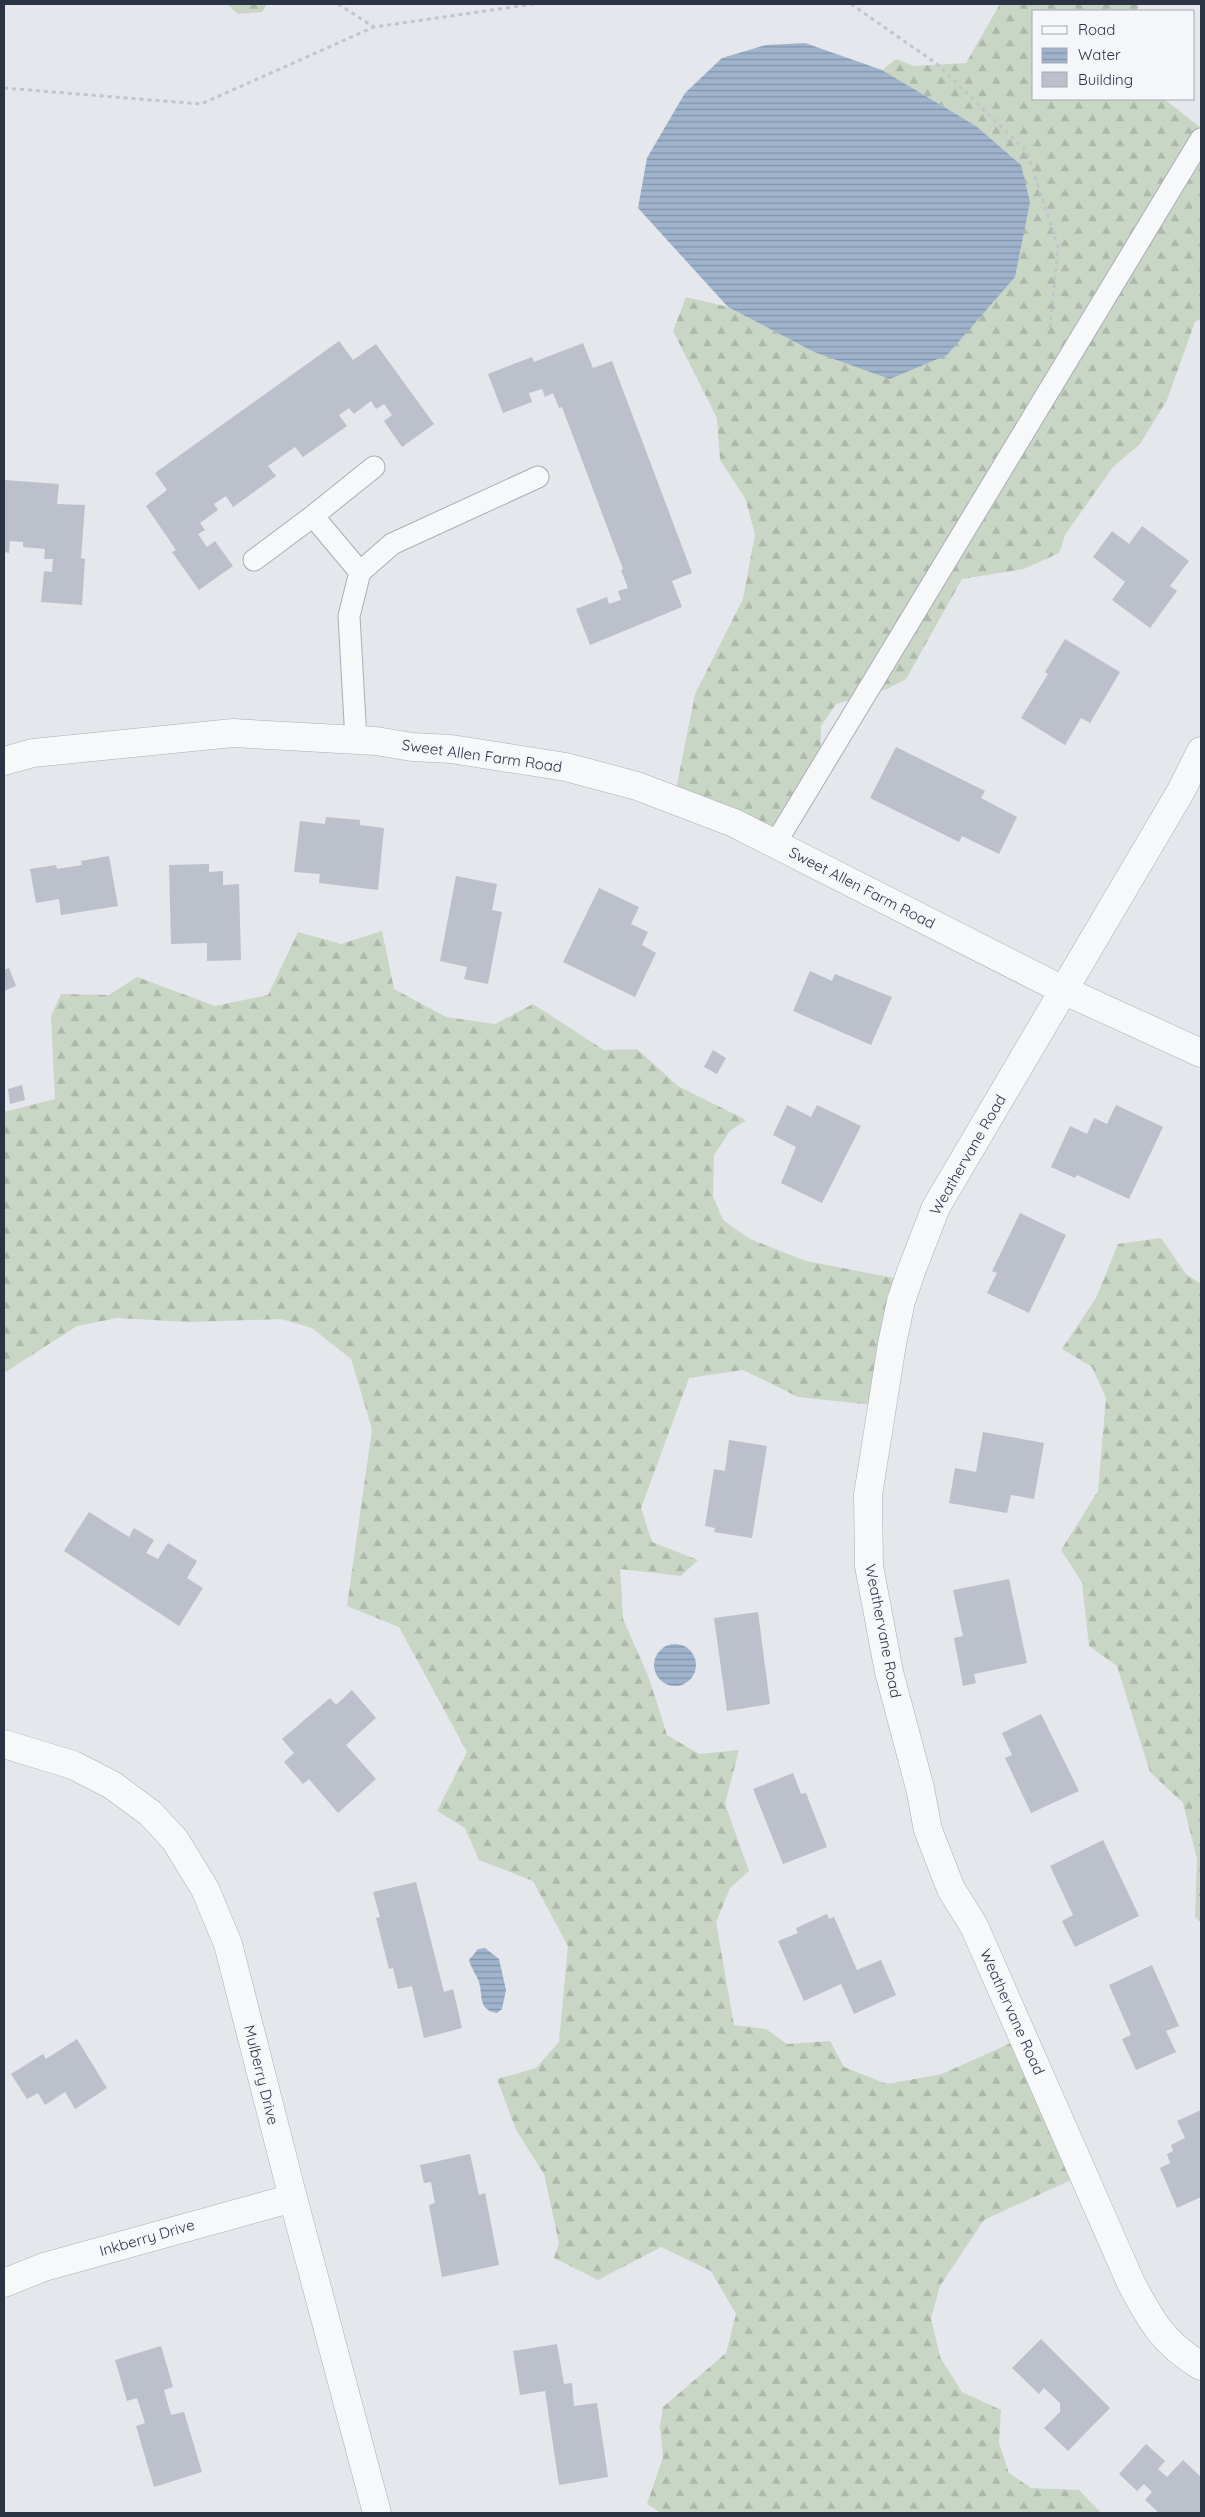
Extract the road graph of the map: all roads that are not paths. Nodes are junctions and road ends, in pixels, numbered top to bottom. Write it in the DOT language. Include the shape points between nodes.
graph roads {
  1 [pos="1201,139"];
  2 [pos="374,467"];
  3 [pos="538,477"];
  4 [pos="313,516"];
  5 [pos="254,560"];
  6 [pos="360,572"];
  7 [pos="356,740"];
  8 [pos="1201,751"];
  9 [pos="4,761"];
  10 [pos="775,844"];
  11 [pos="1063,990"];
  12 [pos="1201,1053"];
  13 [pos="4,1744"];
  14 [pos="293,2198"];
  15 [pos="4,2283"];
  16 [pos="1201,2366"];
  17 [pos="377,2513"];
  1 -- 10 [label="lane"];
  2 -- 4 [label="lane"];
  3 -- 6 [label="lane" via="392,544"];
  4 -- 5 [label="lane"];
  4 -- 6 [label="lane"];
  6 -- 7 [label="lane" via="350,616"];
  7 -- 9 [label="street, Sweet Allen Farm Road" via="232,733 33,753"];
  7 -- 10 [label="street, Sweet Allen Farm Road" via="451,749 566,767 637,786 734,824"];
  8 -- 11 [label="street, Weathervane Road" via="1181,791"];
  10 -- 11 [label="street, Sweet Allen Farm Road"];
  11 -- 12 [label="street, Sweet Allen Farm Road"];
  11 -- 16 [label="street, Weathervane Road" via="936,1207 901,1301 868,1495 869,1566 889,1672 928,1830 942,1869 974,1926 1152,2324 1181,2354"];
  13 -- 14 [label="street, Mulberry Drive" via="73,1765 112,1786 150,1813 175,1840 205,1889 228,1944"];
  14 -- 15 [label="street, Inkberry Drive" via="44,2267"];
  14 -- 17 [label="street, Mulberry Drive"];
}
